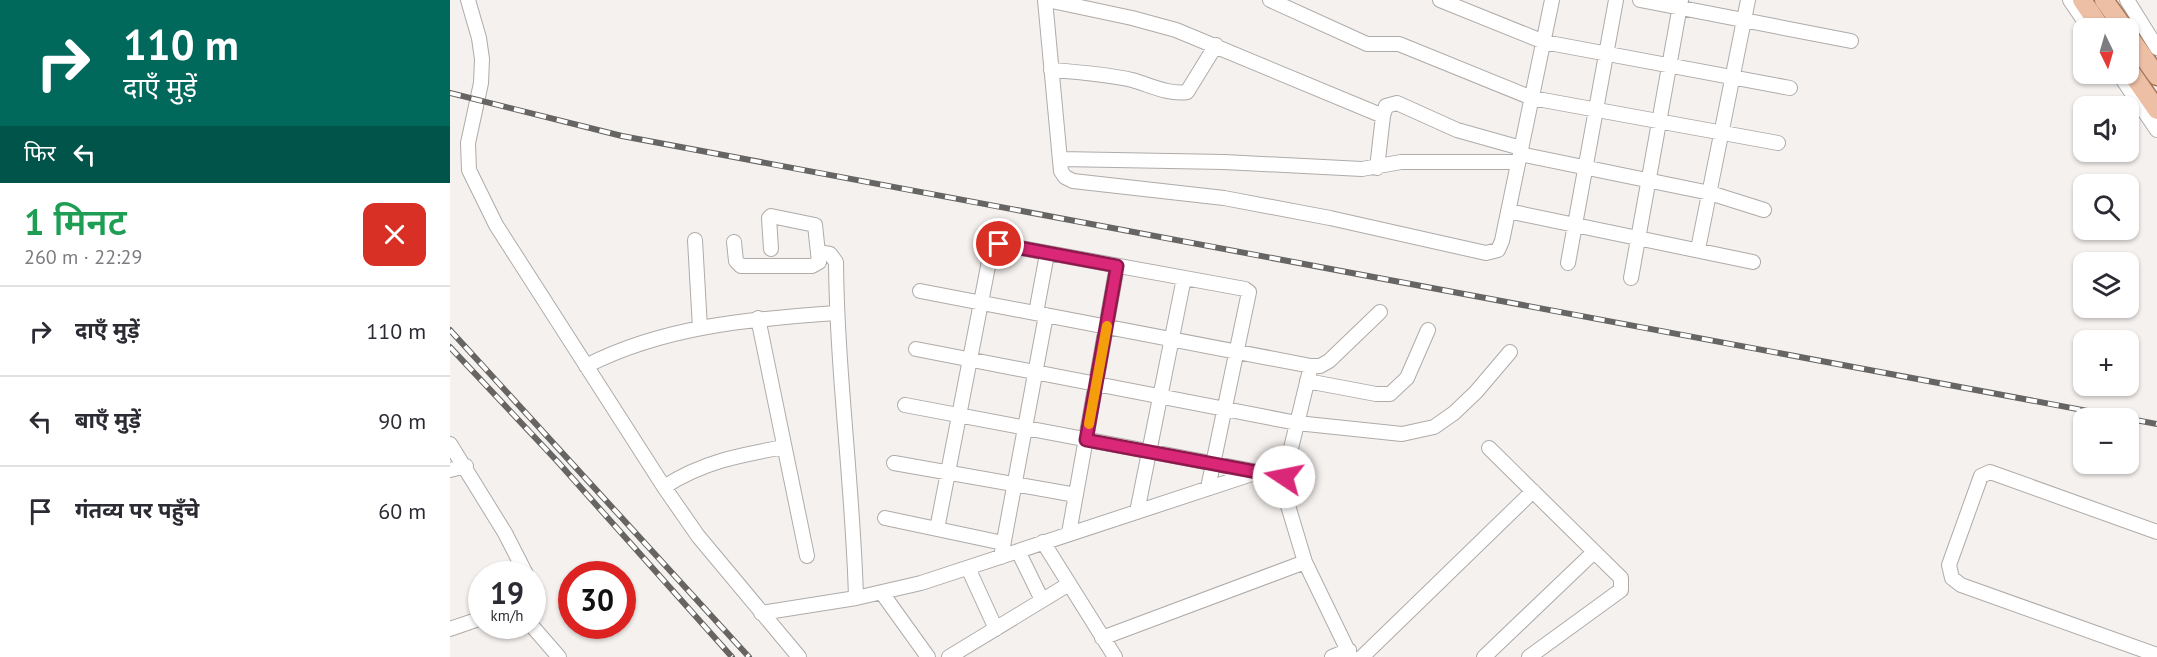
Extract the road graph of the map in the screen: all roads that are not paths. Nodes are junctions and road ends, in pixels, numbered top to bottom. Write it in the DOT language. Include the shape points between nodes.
graph roads {
  1 [pos="468,0"];
  2 [pos="1046,0"];
  3 [pos="1270,0"];
  4 [pos="1440,0"];
  5 [pos="1552,0"];
  6 [pos="1616,0"];
  7 [pos="1640,0"];
  8 [pos="1748,0"];
  9 [pos="2070,0"];
  10 [pos="2082,0"];
  11 [pos="2104,0"];
  12 [pos="2127,0"];
  13 [pos="1680,4"];
  14 [pos="2082,18"];
  15 [pos="2094,18"];
  16 [pos="2117,18"];
  17 [pos="1744,20"];
  18 [pos="1851,41"];
  19 [pos="1544,42"];
  20 [pos="1216,45"];
  21 [pos="2157,48"];
  22 [pos="2139,51"];
  23 [pos="1606,54"];
  24 [pos="1669,66"];
  25 [pos="1052,70"];
  26 [pos="2157,76"];
  27 [pos="1733,78"];
  28 [pos="2126,84"];
  29 [pos="2139,84"];
  30 [pos="1790,88"];
  31 [pos="1532,98"];
  32 [pos="2157,110"];
  33 [pos="1596,111"];
  34 [pos="1383,116"];
  35 [pos="1659,122"];
  36 [pos="2157,130"];
  37 [pos="1722,133"];
  38 [pos="1778,143"];
  39 [pos="1520,155"];
  40 [pos="1060,159"];
  41 [pos="1377,168"];
  42 [pos="1586,168"];
  43 [pos="1648,180"];
  44 [pos="1710,193"];
  45 [pos="1764,210"];
  46 [pos="1508,211"];
  47 [pos="1575,225"];
  48 [pos="1638,237"];
  49 [pos="695,240"];
  50 [pos="734,242"];
  51 [pos="771,249"];
  52 [pos="1698,249"];
  53 [pos="818,252"];
  54 [pos="1047,254"];
  55 [pos="1753,262"];
  56 [pos="1568,263"];
  57 [pos="1117,266"];
  58 [pos="1184,278"];
  59 [pos="1631,278"];
  60 [pos="920,291"];
  61 [pos="982,303"];
  62 [pos="1380,312"];
  63 [pos="836,313"];
  64 [pos="1041,314"];
  65 [pos="758,318"];
  66 [pos="1106,327"];
  67 [pos="699,328"];
  68 [pos="1428,330"];
  69 [pos="1172,339"];
  70 [pos="916,349"];
  71 [pos="1238,352"];
  72 [pos="1510,352"];
  73 [pos="971,359"];
  74 [pos="586,366"];
  75 [pos="1311,366"];
  76 [pos="1035,372"];
  77 [pos="1307,381"];
  78 [pos="1096,384"];
  79 [pos="1160,396"];
  80 [pos="905,405"];
  81 [pos="1225,409"];
  82 [pos="960,416"];
  83 [pos="1297,423"];
  84 [pos="1025,428"];
  85 [pos="1086,440"];
  86 [pos="450,444"];
  87 [pos="784,447"];
  88 [pos="1488,448"];
  89 [pos="1149,452"];
  90 [pos="894,463"];
  91 [pos="1213,464"];
  92 [pos="466,466"];
  93 [pos="450,470"];
  94 [pos="949,472"];
  95 [pos="1258,472"];
  96 [pos="1284,477"];
  97 [pos="1014,484"];
  98 [pos="664,488"];
  99 [pos="1208,488"];
  100 [pos="1533,491"];
  101 [pos="1076,495"];
  102 [pos="1137,512"];
  103 [pos="885,518"];
  104 [pos="938,529"];
  105 [pos="2157,532"];
  106 [pos="1069,534"];
  107 [pos="1003,543"];
  108 [pos="1043,543"];
  109 [pos="1018,551"];
  110 [pos="1594,552"];
  111 [pos="807,556"];
  112 [pos="1000,557"];
  113 [pos="519,561"];
  114 [pos="1305,562"];
  115 [pos="969,570"];
  116 [pos="1069,584"];
  117 [pos="882,593"];
  118 [pos="856,598"];
  119 [pos="1042,600"];
  120 [pos="761,614"];
  121 [pos="468,623"];
  122 [pos="450,629"];
  123 [pos="996,629"];
  124 [pos="1102,638"];
  125 [pos="543,639"];
  126 [pos="1350,654"];
  127 [pos="2157,655"];
  128 [pos="559,657"];
  129 [pos="799,657"];
  130 [pos="928,657"];
  131 [pos="949,657"];
  132 [pos="1114,657"];
  133 [pos="1332,657"];
  134 [pos="1362,657"];
  135 [pos="1484,657"];
  136 [pos="1529,657"];
  1 -- 74 [label="street" via="482,59 468,143 469,170 496,225"];
  2 -- 20 [label="street" via="1132,18"];
  2 -- 25 [label="street"];
  3 -- 31 [label="street" via="1367,44 1399,44"];
  4 -- 19 [label="street"];
  5 -- 19 [label="street"];
  6 -- 23 [label="street"];
  7 -- 13 [label="street"];
  8 -- 17 [label="street"];
  9 -- 14 [label="street"];
  10 -- 15 [label="main road"];
  11 -- 16 [label="main road"];
  12 -- 21 [label="street"];
  13 -- 17 [label="street"];
  13 -- 24 [label="street"];
  17 -- 18 [label="street"];
  17 -- 27 [label="street"];
  19 -- 23 [label="street"];
  19 -- 31 [label="street"];
  20 -- 25 [label="street" via="1187,92 1178,94 1131,80"];
  20 -- 34 [label="street"];
  22 -- 26 [label="main road"];
  23 -- 24 [label="street"];
  23 -- 33 [label="street"];
  24 -- 27 [label="street"];
  24 -- 35 [label="street"];
  25 -- 40 [label="street"];
  27 -- 30 [label="street"];
  27 -- 37 [label="street"];
  28 -- 36 [label="street"];
  29 -- 32 [label="main road"];
  31 -- 33 [label="street"];
  31 -- 39 [label="street"];
  33 -- 35 [label="street"];
  33 -- 42 [label="street"];
  34 -- 39 [label="street" via="1386,106 1397,103"];
  34 -- 41 [label="street"];
  35 -- 37 [label="street"];
  35 -- 43 [label="street"];
  37 -- 38 [label="street"];
  37 -- 44 [label="street"];
  39 -- 41 [label="street" via="1401,162"];
  39 -- 42 [label="street"];
  39 -- 46 [label="street"];
  40 -- 41 [label="street"];
  40 -- 46 [label="street" via="1061,171 1073,181 1224,198 1486,253 1498,250"];
  42 -- 43 [label="street"];
  42 -- 47 [label="street"];
  43 -- 44 [label="street"];
  43 -- 48 [label="street"];
  44 -- 45 [label="street"];
  44 -- 52 [label="street"];
  46 -- 47 [label="street"];
  47 -- 48 [label="street"];
  47 -- 56 [label="street"];
  48 -- 52 [label="street"];
  48 -- 59 [label="street"];
  49 -- 67 [label="street"];
  50 -- 53 [label="street" via="736,261 741,266 812,266 819,262"];
  51 -- 53 [label="street" via="769,218 774,215 815,225"];
  52 -- 55 [label="street"];
  53 -- 63 [label="street" via="830,254 836,262"];
  54 -- 57 [label="street"];
  54 -- 61 [label="street" via="993,246"];
  54 -- 64 [label="street"];
  57 -- 58 [label="street"];
  57 -- 66 [label="street"];
  58 -- 69 [label="street"];
  58 -- 71 [label="street" via="1249,292"];
  60 -- 61 [label="street"];
  61 -- 64 [label="street"];
  61 -- 73 [label="street"];
  62 -- 75 [label="street" via="1329,361"];
  63 -- 65 [label="street"];
  63 -- 118 [label="street"];
  64 -- 66 [label="street"];
  64 -- 76 [label="street"];
  65 -- 67 [label="street"];
  65 -- 87 [label="street"];
  66 -- 69 [label="street"];
  66 -- 78 [label="street"];
  67 -- 74 [label="street" via="638,343"];
  68 -- 77 [label="street" via="1407,378 1390,394"];
  69 -- 71 [label="street"];
  69 -- 79 [label="street"];
  70 -- 73 [label="street"];
  71 -- 75 [label="street"];
  71 -- 81 [label="street"];
  72 -- 83 [label="street" via="1476,392 1434,427 1402,434"];
  73 -- 76 [label="street"];
  73 -- 82 [label="street"];
  74 -- 98 [label="street"];
  75 -- 77 [label="street"];
  76 -- 78 [label="street"];
  76 -- 84 [label="street"];
  77 -- 83 [label="street"];
  78 -- 79 [label="street"];
  78 -- 85 [label="street"];
  79 -- 81 [label="street"];
  79 -- 89 [label="street"];
  80 -- 82 [label="street"];
  81 -- 83 [label="street"];
  81 -- 91 [label="street"];
  82 -- 84 [label="street"];
  82 -- 94 [label="street"];
  83 -- 96 [label="street"];
  84 -- 85 [label="street"];
  84 -- 97 [label="street"];
  85 -- 89 [label="street"];
  85 -- 101 [label="street"];
  86 -- 92 [label="street"];
  87 -- 98 [label="street" via="704,465"];
  87 -- 111 [label="street"];
  88 -- 100 [label="street"];
  89 -- 91 [label="street"];
  89 -- 102 [label="street"];
  90 -- 94 [label="street"];
  91 -- 95 [label="street"];
  91 -- 99 [label="street"];
  92 -- 93 [label="street"];
  92 -- 113 [label="street"];
  94 -- 97 [label="street"];
  94 -- 104 [label="street"];
  95 -- 96 [label="street"];
  95 -- 99 [label="street"];
  96 -- 114 [label="street" via="1285,500"];
  97 -- 101 [label="street"];
  97 -- 107 [label="street"];
  98 -- 120 [label="street"];
  99 -- 102 [label="street"];
  100 -- 110 [label="street"];
  100 -- 134 [label="street"];
  101 -- 106 [label="street"];
  102 -- 106 [label="street"];
  103 -- 104 [label="street"];
  104 -- 107 [label="street"];
  105 -- 127 [label="street" via="1990,472 1981,476 1949,566 1952,578 1961,585"];
  106 -- 108 [label="street"];
  107 -- 112 [label="street"];
  108 -- 109 [label="street"];
  108 -- 116 [label="street"];
  109 -- 112 [label="street"];
  109 -- 119 [label="street"];
  110 -- 135 [label="street"];
  110 -- 136 [label="street" via="1621,578 1621,590"];
  112 -- 115 [label="street"];
  114 -- 124 [label="street"];
  114 -- 126 [label="street"];
  115 -- 117 [label="street"];
  115 -- 123 [label="street"];
  116 -- 119 [label="street"];
  116 -- 124 [label="street"];
  117 -- 118 [label="street"];
  117 -- 130 [label="street"];
  118 -- 120 [label="street"];
  119 -- 123 [label="street"];
  120 -- 129 [label="street"];
  121 -- 122 [label="street"];
  123 -- 131 [label="street"];
  124 -- 132 [label="street"];
  125 -- 128 [label="street"];
  126 -- 133 [label="street"];
}
